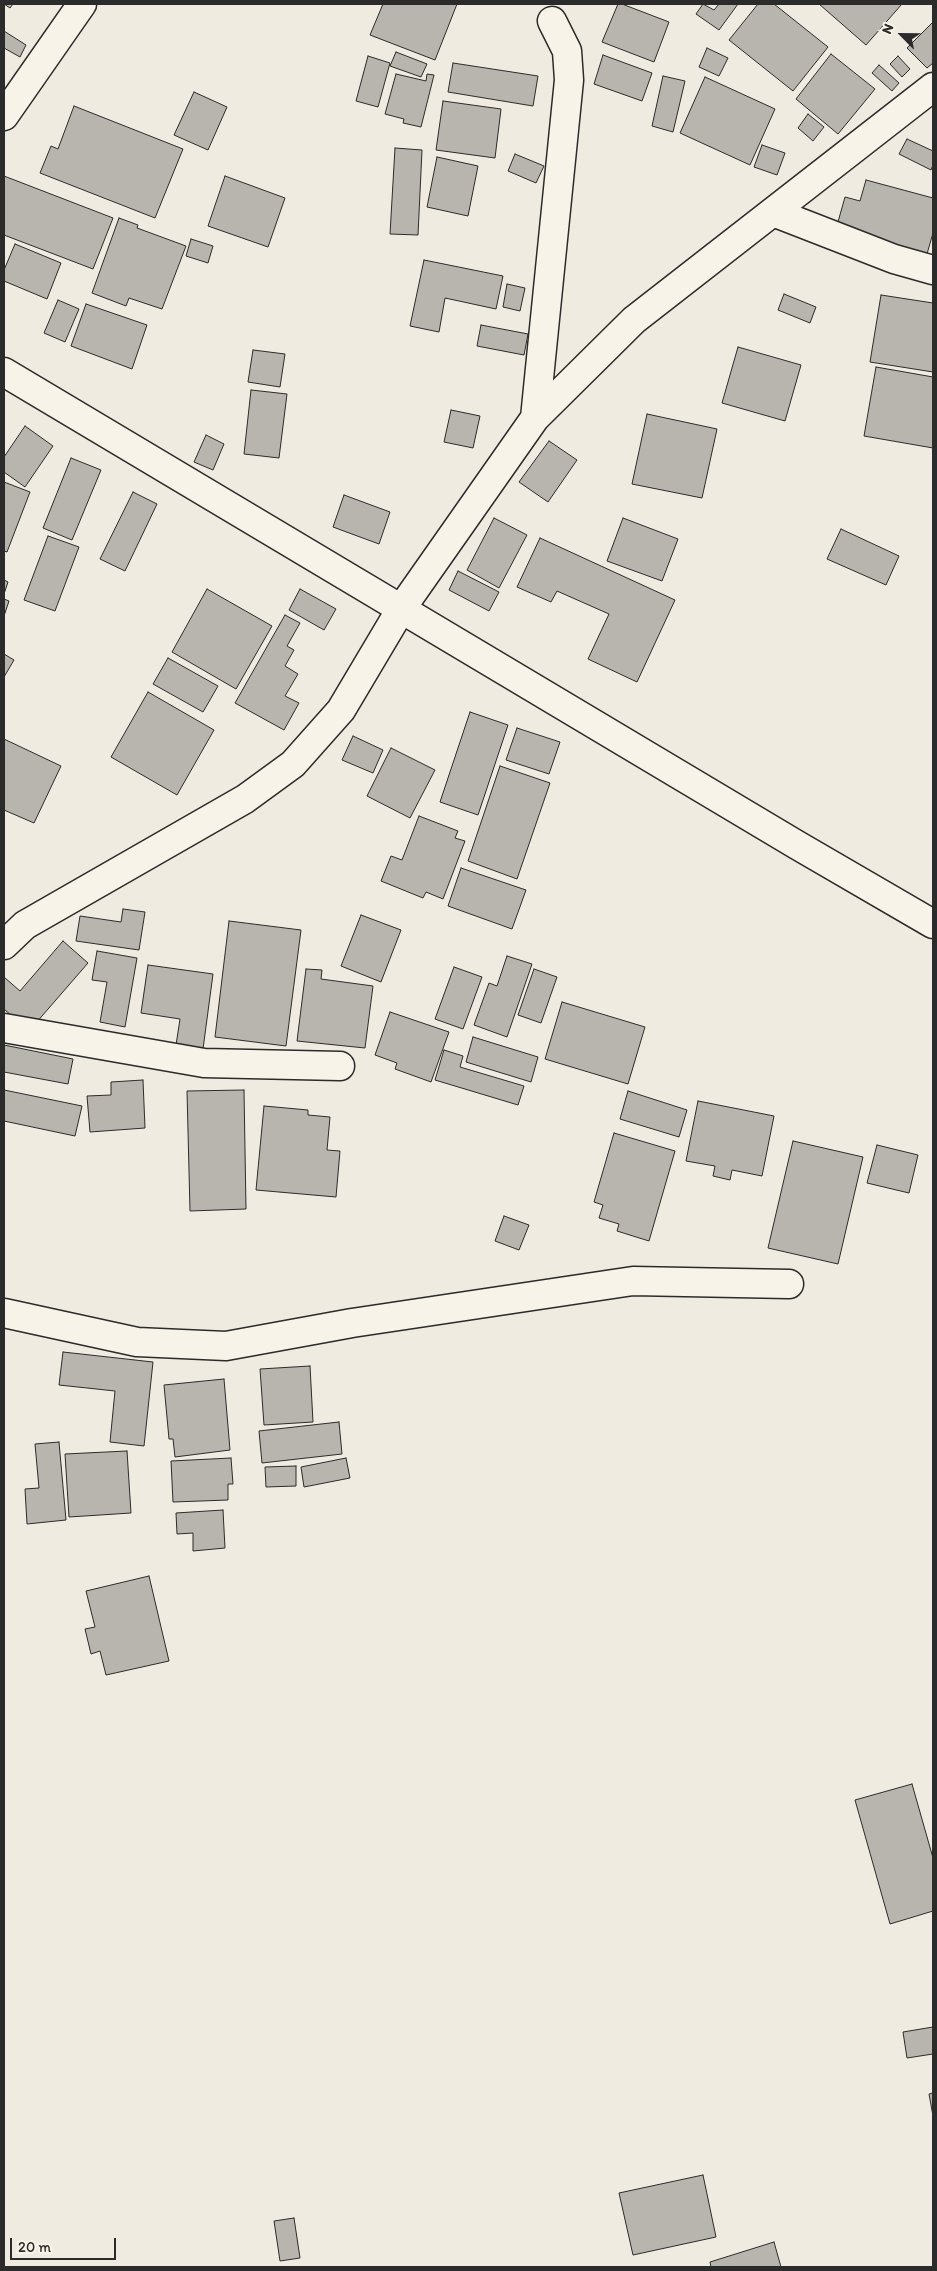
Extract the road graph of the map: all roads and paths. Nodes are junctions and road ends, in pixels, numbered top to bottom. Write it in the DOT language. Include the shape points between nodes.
graph roads {
  1 [pos="82,4"];
  2 [pos="552,21"];
  3 [pos="933,87"];
  4 [pos="4,116"];
  5 [pos="773,212"];
  6 [pos="933,270"];
  7 [pos="4,372"];
  8 [pos="535,418"];
  9 [pos="401,609"];
  10 [pos="933,924"];
  11 [pos="4,945"];
  12 [pos="4,1028"];
  13 [pos="340,1066"];
  14 [pos="789,1284"];
  15 [pos="4,1313"];
  1 -- 4 [label="street"];
  2 -- 8 [label="street" via="567,51 569,80"];
  3 -- 5 [label="street"];
  5 -- 6 [label="street" via="894,259"];
  5 -- 8 [label="street" via="634,320"];
  7 -- 9 [label="street"];
  8 -- 9 [label="street"];
  9 -- 10 [label="street"];
  9 -- 11 [label="street" via="341,710 293,764 245,799 25,925"];
  12 -- 13 [label="street" via="204,1063"];
  14 -- 15 [label="street" via="633,1281 352,1323 226,1346 137,1342"];
}
